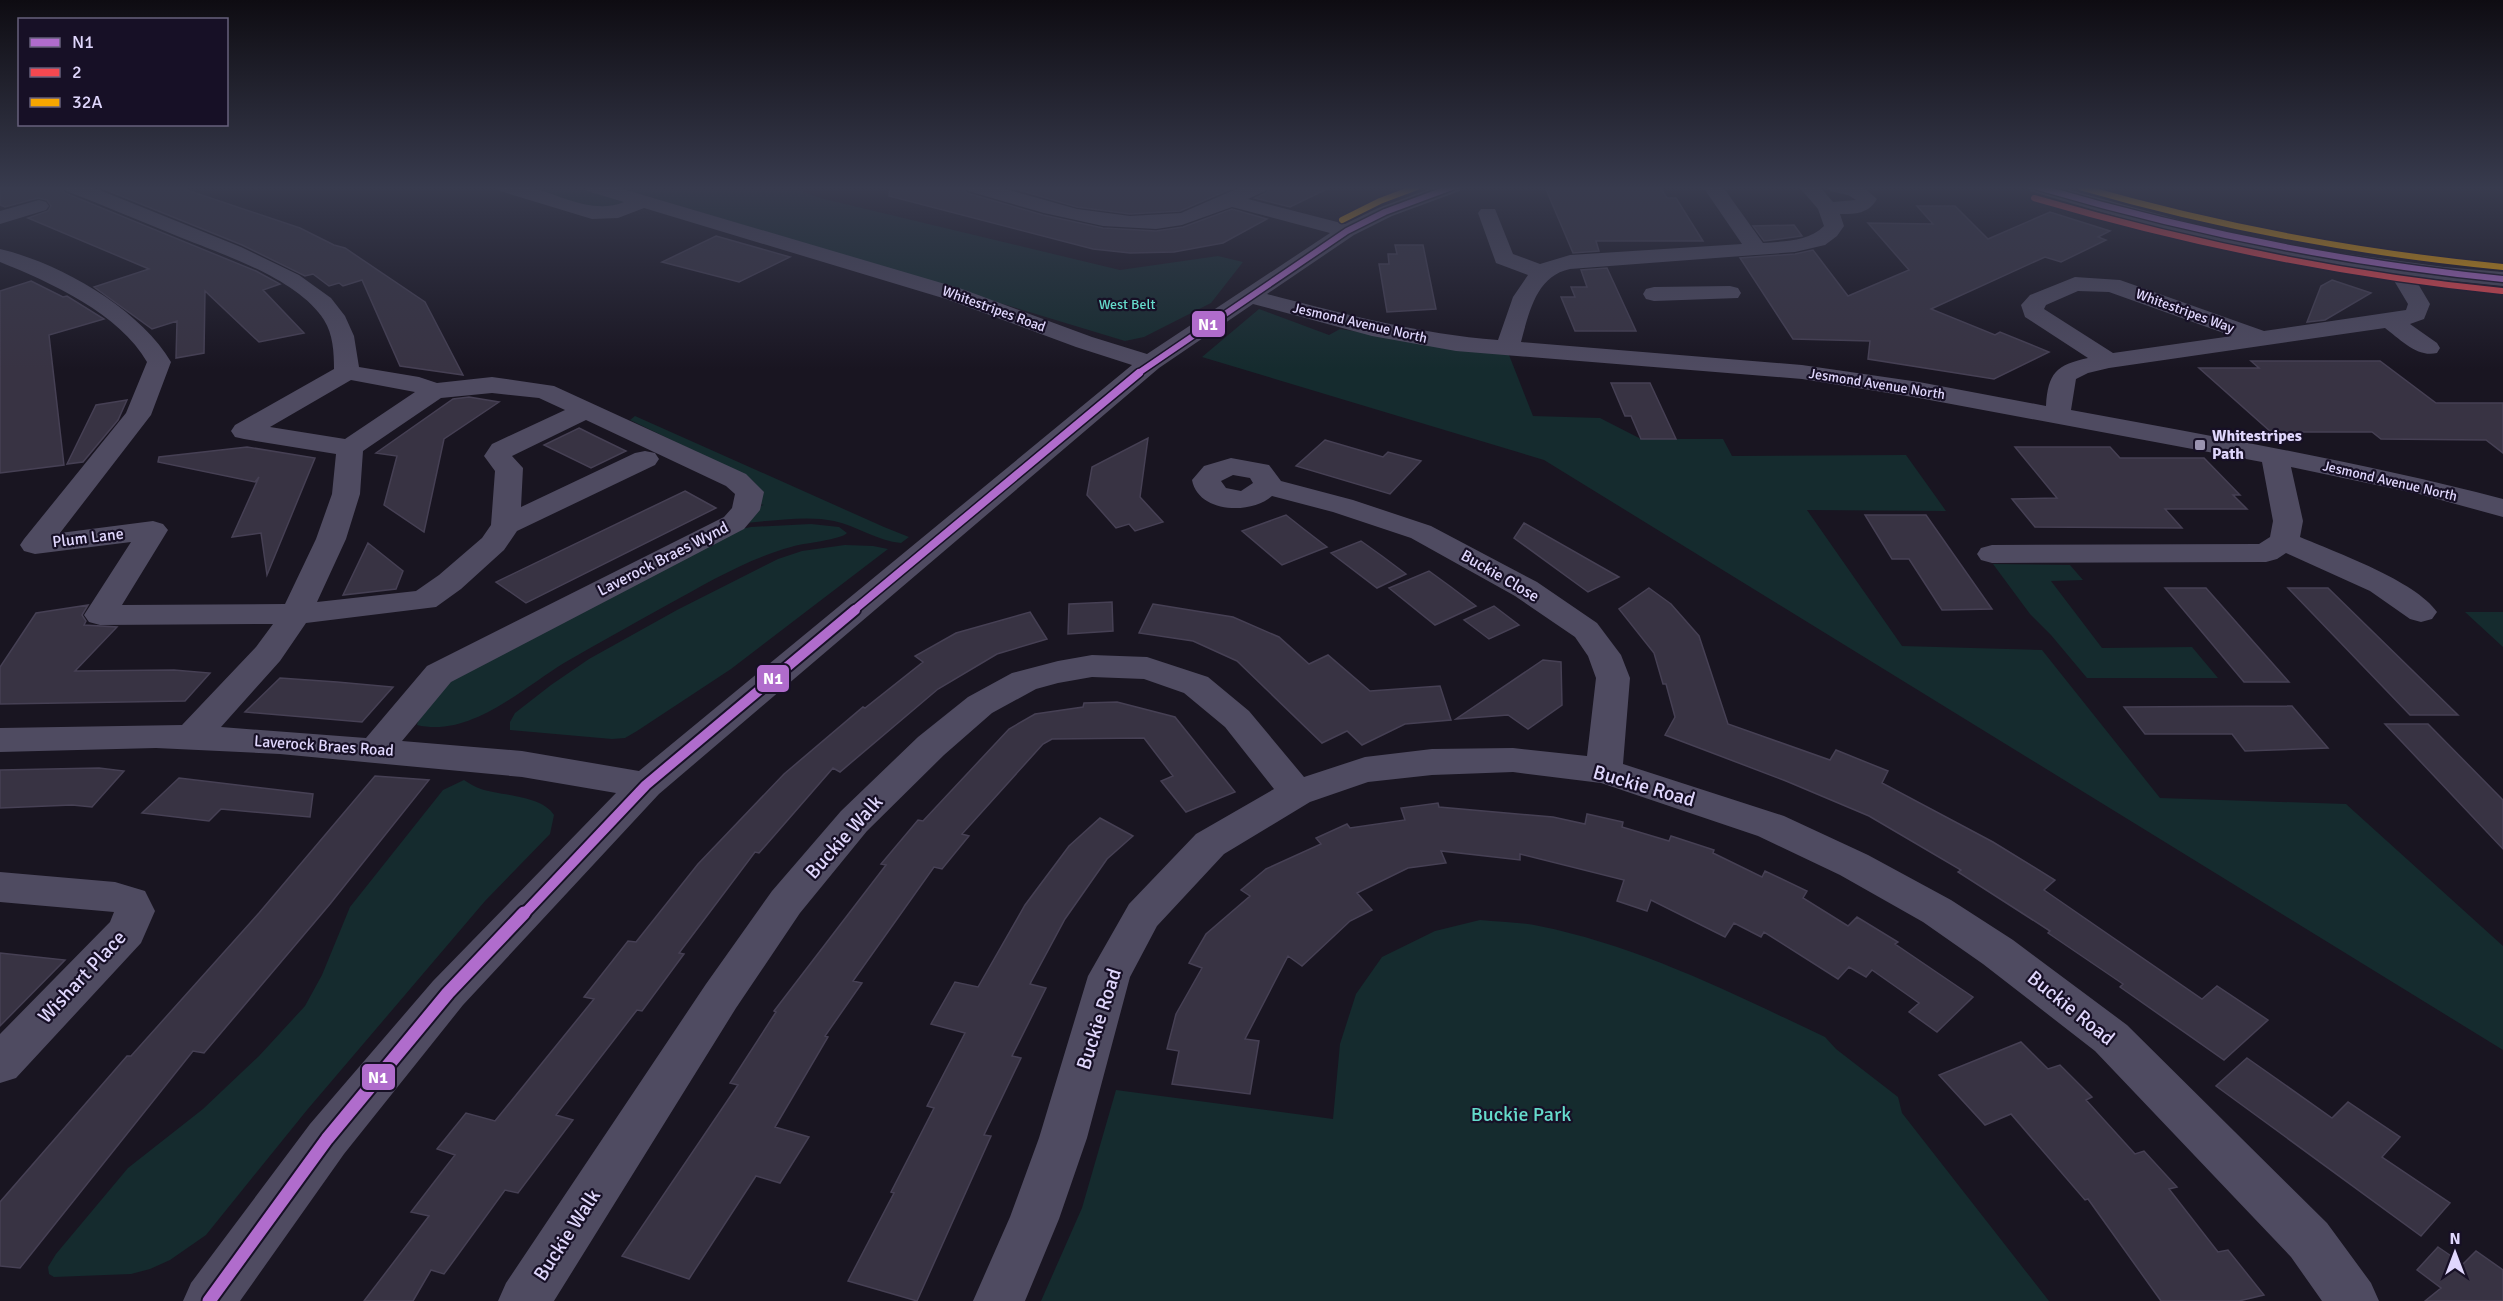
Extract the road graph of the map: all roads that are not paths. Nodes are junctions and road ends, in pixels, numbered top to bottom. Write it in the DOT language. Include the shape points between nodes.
graph roads {
  1 [pos="225,248"];
  2 [pos="797,248"];
  3 [pos="1321,248"];
  4 [pos="1500,248"];
  5 [pos="1776,248"];
  6 [pos="2268,248"];
  7 [pos="1757,250"];
  8 [pos="0,255"];
  9 [pos="1668,256"];
  10 [pos="2398,269"];
  11 [pos="1541,272"];
  12 [pos="2503,279"];
  13 [pos="1689,293"];
  14 [pos="1730,293"];
  15 [pos="1654,294"];
  16 [pos="1247,296"];
  17 [pos="2389,320"];
  18 [pos="2260,339"];
  19 [pos="2428,348"];
  20 [pos="1507,349"];
  21 [pos="2109,361"];
  22 [pos="1150,363"];
  23 [pos="347,372"];
  24 [pos="434,390"];
  25 [pos="587,410"];
  26 [pos="2058,416"];
  27 [pos="350,448"];
  28 [pos="2275,456"];
  29 [pos="645,459"];
  30 [pos="1267,486"];
  31 [pos="2503,508"];
  32 [pos="506,525"];
  33 [pos="2284,541"];
  34 [pos="1992,554"];
  35 [pos="2421,612"];
  36 [pos="296,615"];
  37 [pos="191,738"];
  38 [pos="0,740"];
  39 [pos="376,749"];
  40 [pos="1604,771"];
  41 [pos="646,785"];
  42 [pos="1297,793"];
  43 [pos="0,886"];
  44 [pos="0,1064"];
  45 [pos="209,1301"];
  46 [pos="524,1301"];
  47 [pos="999,1301"];
  48 [pos="2353,1301"];
  1 -- 23 [label="street" via="276,271 332,314 345,339"];
  2 -- 22 [label="street, Whitestripes Road" via="954,294"];
  3 -- 16 [label="street"];
  4 -- 11 [label="street" via="1504,258"];
  5 -- 7 [label="street"];
  6 -- 10 [label="street"];
  7 -- 9 [label="street"];
  8 -- 36 [label="street, Plum Lane" via="119,315 154,349 159,362 138,415 35,544 153,530 100,615"];
  9 -- 11 [label="street" via="1569,261"];
  9 -- 13 [label="street"];
  10 -- 12 [label="street"];
  10 -- 17 [label="street, Whitestripes Way" via="2419,304 2416,314"];
  11 -- 20 [label="street" via="1522,301"];
  13 -- 14 [label="street"];
  13 -- 15 [label="street"];
  16 -- 20 [label="street, Jesmond Avenue North" via="1372,329"];
  16 -- 22 [label="street"];
  17 -- 18 [label="street, Whitestripes Way"];
  17 -- 19 [label="street"];
  18 -- 21 [label="street, Whitestripes Way"];
  18 -- 21 [label="street, Whitestripes Way" via="2112,285 2075,284 2032,305 2033,312"];
  20 -- 26 [label="street, Jesmond Avenue North" via="1802,372"];
  21 -- 26 [label="street, Whitestripes Way" via="2067,373 2060,380"];
  22 -- 41 [label="street"];
  23 -- 24 [label="street"];
  23 -- 27 [label="street" via="244,431"];
  24 -- 25 [label="street, Laverock Braes Wynd" via="481,385 544,390"];
  24 -- 27 [label="street"];
  25 -- 32 [label="street" via="502,450 498,456 509,468"];
  25 -- 39 [label="street, Laverock Braes Wynd" via="736,480 750,492 746,510 734,522 439,674"];
  26 -- 28 [label="street, Jesmond Avenue North" via="2217,440"];
  27 -- 36 [label="street" via="346,494 331,539"];
  28 -- 31 [label="street, Jesmond Avenue North"];
  28 -- 33 [label="street" via="2288,521"];
  29 -- 32 [label="street"];
  30 -- 40 [label="street, Buckie Close" via="1421,532 1526,589 1586,630 1604,655 1613,678"];
  32 -- 36 [label="street" via="492,544 425,600"];
  33 -- 34 [label="street" via="2266,553"];
  33 -- 35 [label="street" via="2381,584"];
  36 -- 37 [label="street" via="268,654"];
  37 -- 38 [label="street, Laverock Braes Road"];
  37 -- 39 [label="street, Laverock Braes Road"];
  39 -- 41 [label="street, Laverock Braes Road" via="522,764"];
  40 -- 42 [label="street, Buckie Road" via="1513,760 1432,762 1365,770"];
  40 -- 48 [label="street, Buckie Road" via="1771,826 1937,911 1998,952 2111,1038 2309,1240"];
  41 -- 45 [label="street" via="448,993 327,1139"];
  42 -- 46 [label="street, Buckie Walk" via="1237,719 1196,685 1147,668 1092,666 1058,672 1024,681 980,705 931,746 854,821 786,902"];
  42 -- 47 [label="street, Buckie Road" via="1210,844 1143,915 1125,944 1109,976 1038,1209"];
  43 -- 44 [label="street, Wishart Place" via="115,897 131,902 135,911 126,932"];
}
